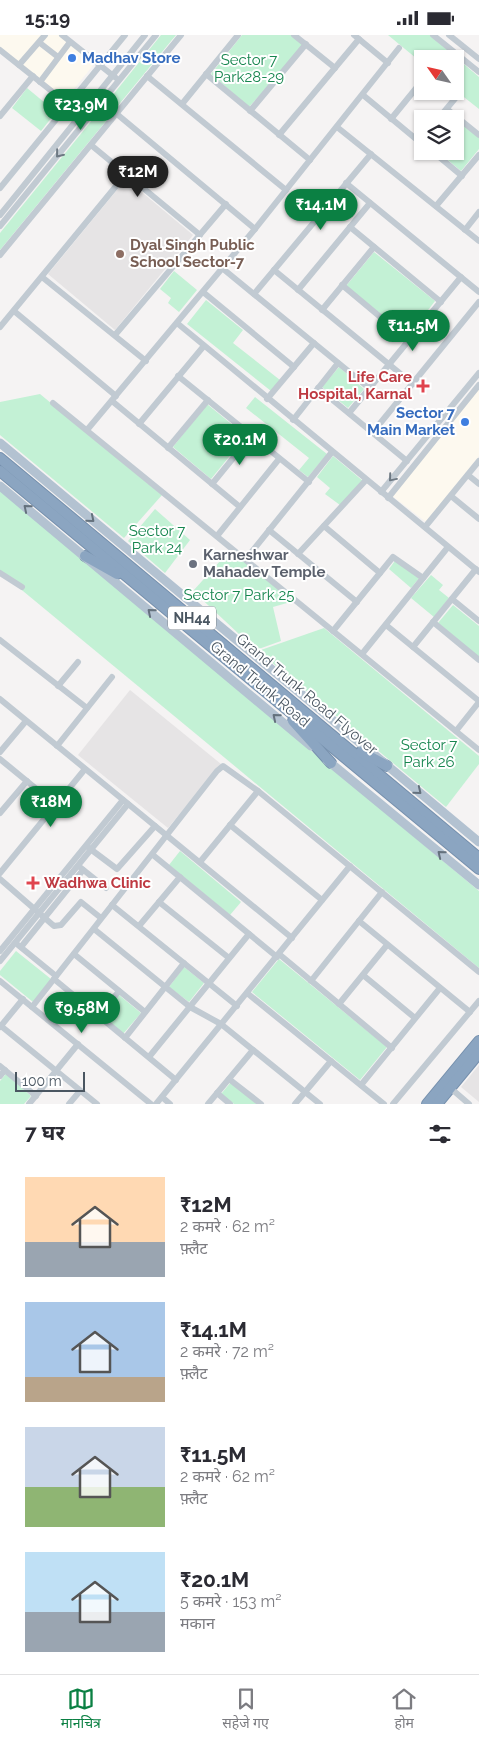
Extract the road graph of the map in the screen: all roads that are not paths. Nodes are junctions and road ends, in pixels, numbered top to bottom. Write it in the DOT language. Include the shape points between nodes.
graph roads {
  1 [pos="45,35"];
  2 [pos="125,35"];
  3 [pos="145,35"];
  4 [pos="156,35"];
  5 [pos="181,35"];
  6 [pos="238,35"];
  7 [pos="294,35"];
  8 [pos="433,35"];
  9 [pos="449,35"];
  10 [pos="66,37"];
  11 [pos="356,37"];
  12 [pos="40,43"];
  13 [pos="306,44"];
  14 [pos="399,48"];
  15 [pos="1,53"];
  16 [pos="58,57"];
  17 [pos="479,59"];
  18 [pos="388,63"];
  19 [pos="19,65"];
  20 [pos="100,66"];
  21 [pos="335,68"];
  22 [pos="479,72"];
  23 [pos="206,74"];
  24 [pos="112,75"];
  25 [pos="33,76"];
  26 [pos="148,76"];
  27 [pos="119,81"];
  28 [pos="40,82"];
  29 [pos="414,91"];
  30 [pos="362,95"];
  31 [pos="96,96"];
  32 [pos="454,100"];
  33 [pos="102,101"];
  34 [pos="182,104"];
  35 [pos="69,105"];
  36 [pos="447,109"];
  37 [pos="250,111"];
  38 [pos="117,114"];
  39 [pos="0,116"];
  40 [pos="391,119"];
  41 [pos="337,127"];
  42 [pos="280,135"];
  43 [pos="414,135"];
  44 [pos="479,135"];
  45 [pos="91,145"];
  46 [pos="371,154"];
  47 [pos="479,155"];
  48 [pos="310,160"];
  49 [pos="443,160"];
  50 [pos="126,174"];
  51 [pos="462,176"];
  52 [pos="346,183"];
  53 [pos="0,188"];
  54 [pos="286,190"];
  55 [pos="370,203"];
  56 [pos="226,204"];
  57 [pos="436,207"];
  58 [pos="479,212"];
  59 [pos="0,215"];
  60 [pos="0,226"];
  61 [pos="350,227"];
  62 [pos="255,229"];
  63 [pos="465,230"];
  64 [pos="200,235"];
  65 [pos="479,241"];
  66 [pos="374,247"];
  67 [pos="0,255"];
  68 [pos="222,268"];
  69 [pos="274,271"];
  70 [pos="42,277"];
  71 [pos="462,277"];
  72 [pos="342,285"];
  73 [pos="298,290"];
  74 [pos="203,292"];
  75 [pos="479,292"];
  76 [pos="254,294"];
  77 [pos="441,302"];
  78 [pos="479,303"];
  79 [pos="322,310"];
  80 [pos="14,311"];
  81 [pos="177,323"];
  82 [pos="0,327"];
  83 [pos="115,335"];
  84 [pos="409,341"];
  85 [pos="314,343"];
  86 [pos="203,347"];
  87 [pos="146,361"];
  88 [pos="338,363"];
  89 [pos="389,365"];
  90 [pos="294,367"];
  91 [pos="479,373"];
  92 [pos="178,376"];
  93 [pos="413,383"];
  94 [pos="479,385"];
  95 [pos="318,388"];
  96 [pos="369,389"];
  97 [pos="114,399"];
  98 [pos="208,399"];
  99 [pos="267,399"];
  100 [pos="53,403"];
  101 [pos="349,413"];
  102 [pos="292,419"];
  103 [pos="139,423"];
  104 [pos="437,424"];
  105 [pos="443,429"];
  106 [pos="87,430"];
  107 [pos="373,433"];
  108 [pos="252,435"];
  109 [pos="0,443"];
  110 [pos="168,448"];
  111 [pos="332,452"];
  112 [pos="0,458"];
  113 [pos="280,459"];
  114 [pos="407,461"];
  115 [pos="479,461"];
  116 [pos="0,471"];
  117 [pos="468,475"];
  118 [pos="366,480"];
  119 [pos="309,482"];
  120 [pos="212,483"];
  121 [pos="479,483"];
  122 [pos="0,485"];
  123 [pos="381,492"];
  124 [pos="451,496"];
  125 [pos="388,497"];
  126 [pos="240,507"];
  127 [pos="59,514"];
  128 [pos="479,519"];
  129 [pos="324,526"];
  130 [pos="425,527"];
  131 [pos="269,530"];
  132 [pos="217,536"];
  133 [pos="448,547"];
  134 [pos="298,553"];
  135 [pos="85,557"];
  136 [pos="246,559"];
  137 [pos="477,571"];
  138 [pos="0,573"];
  139 [pos="380,573"];
  140 [pos="424,578"];
  141 [pos="137,585"];
  142 [pos="22,587"];
  143 [pos="452,599"];
  144 [pos="357,602"];
  145 [pos="479,621"];
  146 [pos="433,622"];
  147 [pos="386,625"];
  148 [pos="333,631"];
  149 [pos="0,640"];
  150 [pos="413,647"];
  151 [pos="362,654"];
  152 [pos="479,660"];
  153 [pos="78,662"];
  154 [pos="112,677"];
  155 [pos="58,685"];
  156 [pos="0,699"];
  157 [pos="479,701"];
  158 [pos="278,702"];
  159 [pos="87,708"];
  160 [pos="26,721"];
  161 [pos="320,726"];
  162 [pos="456,731"];
  163 [pos="57,746"];
  164 [pos="479,750"];
  165 [pos="0,752"];
  166 [pos="0,759"];
  167 [pos="330,763"];
  168 [pos="387,766"];
  169 [pos="85,769"];
  170 [pos="26,781"];
  171 [pos="258,791"];
  172 [pos="125,802"];
  173 [pos="56,805"];
  174 [pos="0,813"];
  175 [pos="230,825"];
  176 [pos="155,826"];
  177 [pos="168,836"];
  178 [pos="479,842"];
  179 [pos="88,848"];
  180 [pos="153,855"];
  181 [pos="479,858"];
  182 [pos="200,862"];
  183 [pos="350,866"];
  184 [pos="80,867"];
  185 [pos="479,869"];
  186 [pos="0,873"];
  187 [pos="180,877"];
  188 [pos="0,879"];
  189 [pos="479,885"];
  190 [pos="106,888"];
  191 [pos="382,893"];
  192 [pos="322,900"];
  193 [pos="159,902"];
  194 [pos="112,905"];
  195 [pos="38,913"];
  196 [pos="101,917"];
  197 [pos="359,921"];
  198 [pos="138,927"];
  199 [pos="94,929"];
  200 [pos="249,934"];
  201 [pos="292,937"];
  202 [pos="15,943"];
  203 [pos="388,945"];
  204 [pos="20,947"];
  205 [pos="0,951"];
  206 [pos="74,954"];
  207 [pos="278,955"];
  208 [pos="229,958"];
  209 [pos="0,961"];
  210 [pos="184,963"];
  211 [pos="479,972"];
  212 [pos="363,975"];
  213 [pos="55,978"];
  214 [pos="0,981"];
  215 [pos="311,981"];
  216 [pos="209,983"];
  217 [pos="165,987"];
  218 [pos="440,988"];
  219 [pos="119,991"];
  220 [pos="247,993"];
  221 [pos="23,999"];
  222 [pos="479,1001"];
  223 [pos="339,1004"];
  224 [pos="237,1006"];
  225 [pos="32,1007"];
  226 [pos="190,1007"];
  227 [pos="145,1012"];
  228 [pos="470,1012"];
  229 [pos="99,1016"];
  230 [pos="416,1018"];
  231 [pos="221,1025"];
  232 [pos="0,1027"];
  233 [pos="125,1038"];
  234 [pos="479,1041"];
  235 [pos="78,1044"];
  236 [pos="392,1048"];
  237 [pos="253,1050"];
  238 [pos="479,1053"];
  239 [pos="148,1057"];
  240 [pos="331,1061"];
  241 [pos="2,1068"];
  242 [pos="56,1071"];
  243 [pos="0,1076"];
  244 [pos="229,1079"];
  245 [pos="176,1080"];
  246 [pos="361,1085"];
  247 [pos="447,1085"];
  248 [pos="80,1091"];
  249 [pos="305,1092"];
  250 [pos="217,1093"];
  251 [pos="36,1096"];
  252 [pos="162,1097"];
  253 [pos="29,1104"];
  254 [pos="69,1104"];
  255 [pos="97,1104"];
  256 [pos="151,1104"];
  257 [pos="156,1104"];
  258 [pos="170,1104"];
  259 [pos="208,1104"];
  260 [pos="230,1104"];
  261 [pos="261,1104"];
  262 [pos="296,1104"];
  263 [pos="320,1104"];
  264 [pos="384,1104"];
  265 [pos="393,1104"];
  266 [pos="427,1104"];
  267 [pos="437,1104"];
  268 [pos="469,1104"];
  1 -- 12 [label="street"];
  2 -- 20 [label="street"];
  3 -- 24 [label="street"];
  4 -- 27 [label="street"];
  5 -- 26 [label="street"];
  6 -- 23 [label="street"];
  7 -- 13 [label="street"];
  8 -- 22 [label="street"];
  9 -- 17 [label="street"];
  10 -- 16 [label="street"];
  10 -- 20 [label="street"];
  11 -- 18 [label="street"];
  11 -- 21 [label="street"];
  12 -- 16 [label="street"];
  12 -- 19 [label="street"];
  13 -- 21 [label="street"];
  13 -- 37 [label="street"];
  14 -- 18 [label="street"];
  15 -- 19 [label="street"];
  16 -- 28 [label="street"];
  18 -- 30 [label="street"];
  19 -- 25 [label="street"];
  20 -- 24 [label="street"];
  20 -- 35 [label="street"];
  21 -- 42 [label="street"];
  23 -- 34 [label="street"];
  23 -- 37 [label="street"];
  24 -- 27 [label="street"];
  24 -- 31 [label="street"];
  25 -- 28 [label="street"];
  25 -- 39 [label="street"];
  26 -- 34 [label="street"];
  26 -- 38 [label="street"];
  27 -- 33 [label="street"];
  28 -- 35 [label="street"];
  29 -- 40 [label="street"];
  30 -- 40 [label="street"];
  30 -- 41 [label="street"];
  31 -- 33 [label="street"];
  31 -- 59 [label="street"];
  32 -- 36 [label="street"];
  33 -- 38 [label="street"];
  33 -- 60 [label="street, one-way"];
  34 -- 54 [label="street"];
  35 -- 53 [label="street"];
  36 -- 44 [label="street"];
  37 -- 42 [label="street"];
  38 -- 45 [label="street"];
  38 -- 56 [label="street"];
  40 -- 43 [label="street"];
  41 -- 46 [label="street"];
  41 -- 48 [label="street"];
  42 -- 48 [label="street"];
  45 -- 50 [label="street"];
  45 -- 67 [label="street"];
  46 -- 52 [label="street"];
  46 -- 57 [label="street"];
  47 -- 51 [label="street"];
  48 -- 54 [label="street"];
  49 -- 51 [label="street"];
  50 -- 64 [label="street"];
  50 -- 70 [label="street"];
  51 -- 57 [label="street"];
  52 -- 55 [label="street"];
  52 -- 69 [label="street"];
  54 -- 62 [label="street"];
  55 -- 61 [label="street"];
  55 -- 71 [label="street"];
  56 -- 62 [label="street"];
  56 -- 64 [label="street"];
  57 -- 63 [label="street"];
  58 -- 63 [label="street"];
  61 -- 66 [label="street"];
  61 -- 73 [label="street"];
  62 -- 68 [label="street"];
  63 -- 65 [label="street"];
  64 -- 83 [label="street"];
  66 -- 72 [label="street"];
  66 -- 77 [label="street"];
  68 -- 74 [label="street"];
  68 -- 76 [label="street"];
  69 -- 73 [label="street"];
  69 -- 76 [label="street"];
  70 -- 80 [label="street"];
  70 -- 83 [label="street"];
  71 -- 75 [label="street"];
  71 -- 77 [label="street"];
  72 -- 79 [label="street"];
  72 -- 84 [label="street"];
  73 -- 79 [label="street"];
  74 -- 81 [label="street"];
  74 -- 90 [label="street"];
  76 -- 85 [label="street"];
  77 -- 84 [label="street"];
  78 -- 93 [label="street"];
  79 -- 89 [label="street"];
  80 -- 82 [label="street"];
  80 -- 97 [label="street"];
  81 -- 86 [label="street"];
  81 -- 87 [label="street"];
  83 -- 87 [label="street"];
  84 -- 89 [label="street"];
  85 -- 88 [label="street"];
  85 -- 90 [label="street"];
  86 -- 92 [label="street"];
  86 -- 99 [label="street"];
  87 -- 97 [label="street"];
  88 -- 95 [label="street"];
  88 -- 96 [label="street"];
  89 -- 93 [label="street"];
  89 -- 96 [label="street"];
  90 -- 99 [label="street"];
  91 -- 104 [label="street"];
  92 -- 98 [label="street"];
  92 -- 103 [label="street"];
  93 -- 107 [label="street"];
  94 -- 105 [label="street"];
  95 -- 101 [label="street"];
  95 -- 102 [label="street"];
  96 -- 101 [label="street"];
  97 -- 103 [label="street"];
  97 -- 106 [label="street"];
  98 -- 108 [label="street"];
  98 -- 110 [label="street"];
  99 -- 102 [label="street"];
  100 -- 106 [label="street"];
  101 -- 107 [label="street"];
  102 -- 111 [label="street"];
  103 -- 110 [label="street"];
  104 -- 105 [label="street"];
  104 -- 114 [label="street"];
  105 -- 125 [label="street"];
  106 -- 132 [label="street"];
  107 -- 114 [label="street"];
  108 -- 113 [label="street"];
  108 -- 120 [label="street"];
  109 -- 168 [label="main road, Grand Trunk Road, one-way"];
  110 -- 120 [label="street"];
  111 -- 118 [label="street"];
  111 -- 119 [label="street"];
  112 -- 127 [label="highway, Grand Trunk Road Flyover / NH44"];
  113 -- 119 [label="street"];
  113 -- 126 [label="street"];
  114 -- 123 [label="street, one-way"];
  115 -- 117 [label="street"];
  116 -- 127 [label="highway, Grand Trunk Road Flyover / NH44"];
  117 -- 121 [label="street"];
  117 -- 124 [label="street"];
  118 -- 123 [label="street"];
  118 -- 129 [label="street"];
  119 -- 131 [label="street"];
  120 -- 126 [label="street"];
  135 -- 122 [label="main road, Grand Trunk Road, one-way"];
  123 -- 125 [label="street"];
  124 -- 128 [label="street"];
  124 -- 130 [label="street"];
  125 -- 130 [label="street"];
  126 -- 132 [label="street"];
  127 -- 141 [label="highway, Grand Trunk Road Flyover / NH44"];
  127 -- 161 [label="highway, Grand Trunk Road Flyover / NH44"];
  129 -- 134 [label="street"];
  129 -- 139 [label="street"];
  130 -- 133 [label="street"];
  131 -- 134 [label="street"];
  131 -- 136 [label="street"];
  132 -- 136 [label="street"];
  133 -- 137 [label="street"];
  133 -- 140 [label="street"];
  134 -- 144 [label="street"];
  135 -- 141 [label="highway"];
  167 -- 135 [label="main road, Grand Trunk Road, one-way"];
  136 -- 148 [label="street"];
  137 -- 143 [label="street"];
  138 -- 142 [label="street"];
  139 -- 140 [label="street" via="394,557"];
  139 -- 144 [label="street"];
  140 -- 147 [label="street"];
  141 -- 158 [label="highway, Grand Trunk Road / NH44"];
  143 -- 145 [label="street"];
  143 -- 146 [label="street"];
  144 -- 148 [label="street"];
  146 -- 150 [label="street"];
  146 -- 152 [label="street"];
  147 -- 150 [label="street"];
  147 -- 151 [label="street"];
  148 -- 151 [label="street"];
  149 -- 155 [label="street"];
  150 -- 157 [label="street"];
  151 -- 162 [label="street"];
  153 -- 155 [label="street"];
  154 -- 159 [label="street"];
  155 -- 159 [label="street"];
  156 -- 160 [label="street"];
  157 -- 162 [label="street"];
  158 -- 167 [label="highway"];
  158 -- 185 [label="highway, Grand Trunk Road Flyover / NH44"];
  159 -- 163 [label="street"];
  160 -- 163 [label="street"];
  160 -- 165 [label="street"];
  161 -- 168 [label="highway"];
  161 -- 181 [label="highway, Grand Trunk Road Flyover / NH44"];
  162 -- 164 [label="street"];
  163 -- 169 [label="street"];
  166 -- 170 [label="street"];
  189 -- 167 [label="main road, Grand Trunk Road, one-way"];
  168 -- 178 [label="main road, Grand Trunk Road, one-way"];
  169 -- 172 [label="street"];
  169 -- 173 [label="street"];
  170 -- 173 [label="street"];
  170 -- 174 [label="street"];
  171 -- 175 [label="street"];
  171 -- 177 [label="street" via="228,767 220,767"];
  171 -- 183 [label="street"];
  172 -- 176 [label="street"];
  172 -- 179 [label="street"];
  173 -- 186 [label="street"];
  175 -- 182 [label="street"];
  175 -- 192 [label="street"];
  176 -- 177 [label="street"];
  176 -- 179 [label="street" via="117,869"];
  177 -- 180 [label="street"];
  177 -- 182 [label="street"];
  179 -- 184 [label="street"];
  179 -- 195 [label="street"];
  180 -- 187 [label="street"];
  180 -- 194 [label="street"];
  182 -- 201 [label="street"];
  183 -- 191 [label="street"];
  183 -- 192 [label="street"];
  184 -- 190 [label="street"];
  184 -- 195 [label="street"];
  187 -- 193 [label="street"];
  187 -- 200 [label="street"];
  188 -- 195 [label="street"];
  191 -- 197 [label="street"];
  191 -- 211 [label="street"];
  192 -- 201 [label="street"];
  193 -- 198 [label="street"];
  193 -- 208 [label="street"];
  194 -- 196 [label="street"];
  194 -- 198 [label="street"];
  195 -- 196 [label="street" via="58,927 82,902"];
  195 -- 202 [label="street"];
  195 -- 204 [label="street"];
  195 -- 205 [label="street"];
  196 -- 199 [label="street"];
  197 -- 203 [label="street"];
  197 -- 215 [label="street"];
  198 -- 210 [label="street"];
  199 -- 206 [label="street"];
  199 -- 217 [label="street"];
  200 -- 207 [label="street"];
  200 -- 208 [label="street"];
  201 -- 207 [label="street"];
  202 -- 204 [label="street"];
  202 -- 209 [label="street"];
  203 -- 212 [label="street"];
  203 -- 218 [label="street"];
  204 -- 213 [label="street"];
  206 -- 213 [label="street"];
  206 -- 219 [label="street"];
  207 -- 215 [label="street"];
  207 -- 220 [label="street"];
  208 -- 216 [label="street"];
  210 -- 216 [label="street"];
  210 -- 217 [label="street"];
  212 -- 223 [label="street"];
  212 -- 230 [label="street"];
  213 -- 225 [label="street"];
  213 -- 229 [label="street"];
  214 -- 221 [label="street"];
  215 -- 223 [label="street"];
  216 -- 224 [label="street"];
  216 -- 226 [label="street"];
  217 -- 226 [label="street"];
  217 -- 227 [label="street"];
  218 -- 228 [label="street"];
  218 -- 230 [label="street"];
  219 -- 227 [label="street"];
  219 -- 229 [label="street"];
  220 -- 224 [label="street"];
  220 -- 240 [label="street"];
  221 -- 225 [label="street"];
  221 -- 232 [label="street"];
  222 -- 228 [label="street"];
  223 -- 236 [label="street"];
  224 -- 231 [label="street"];
  225 -- 235 [label="street"];
  226 -- 231 [label="street"];
  226 -- 239 [label="street"];
  227 -- 233 [label="street"];
  228 -- 265 [label="street"];
  229 -- 233 [label="street"];
  230 -- 236 [label="street"];
  231 -- 237 [label="street"];
  231 -- 245 [label="street"];
  232 -- 242 [label="street"];
  233 -- 239 [label="street"];
  234 -- 247 [label="highway"];
  235 -- 242 [label="street"];
  235 -- 256 [label="street"];
  236 -- 246 [label="street"];
  237 -- 244 [label="street"];
  237 -- 249 [label="street"];
  238 -- 247 [label="highway"];
  239 -- 245 [label="street"];
  240 -- 246 [label="street"];
  240 -- 249 [label="street"];
  241 -- 243 [label="street"];
  241 -- 251 [label="street"];
  242 -- 248 [label="street"];
  242 -- 251 [label="street"];
  244 -- 250 [label="street"];
  244 -- 261 [label="street"];
  245 -- 252 [label="street"];
  246 -- 264 [label="street"];
  247 -- 266 [label="highway"];
  247 -- 267 [label="highway"];
  247 -- 268 [label="street"];
  248 -- 254 [label="street"];
  248 -- 255 [label="street"];
  249 -- 262 [label="street"];
  249 -- 263 [label="street"];
  250 -- 259 [label="street"];
  250 -- 260 [label="street"];
  251 -- 253 [label="street"];
  252 -- 257 [label="street"];
  252 -- 258 [label="street"];
}
